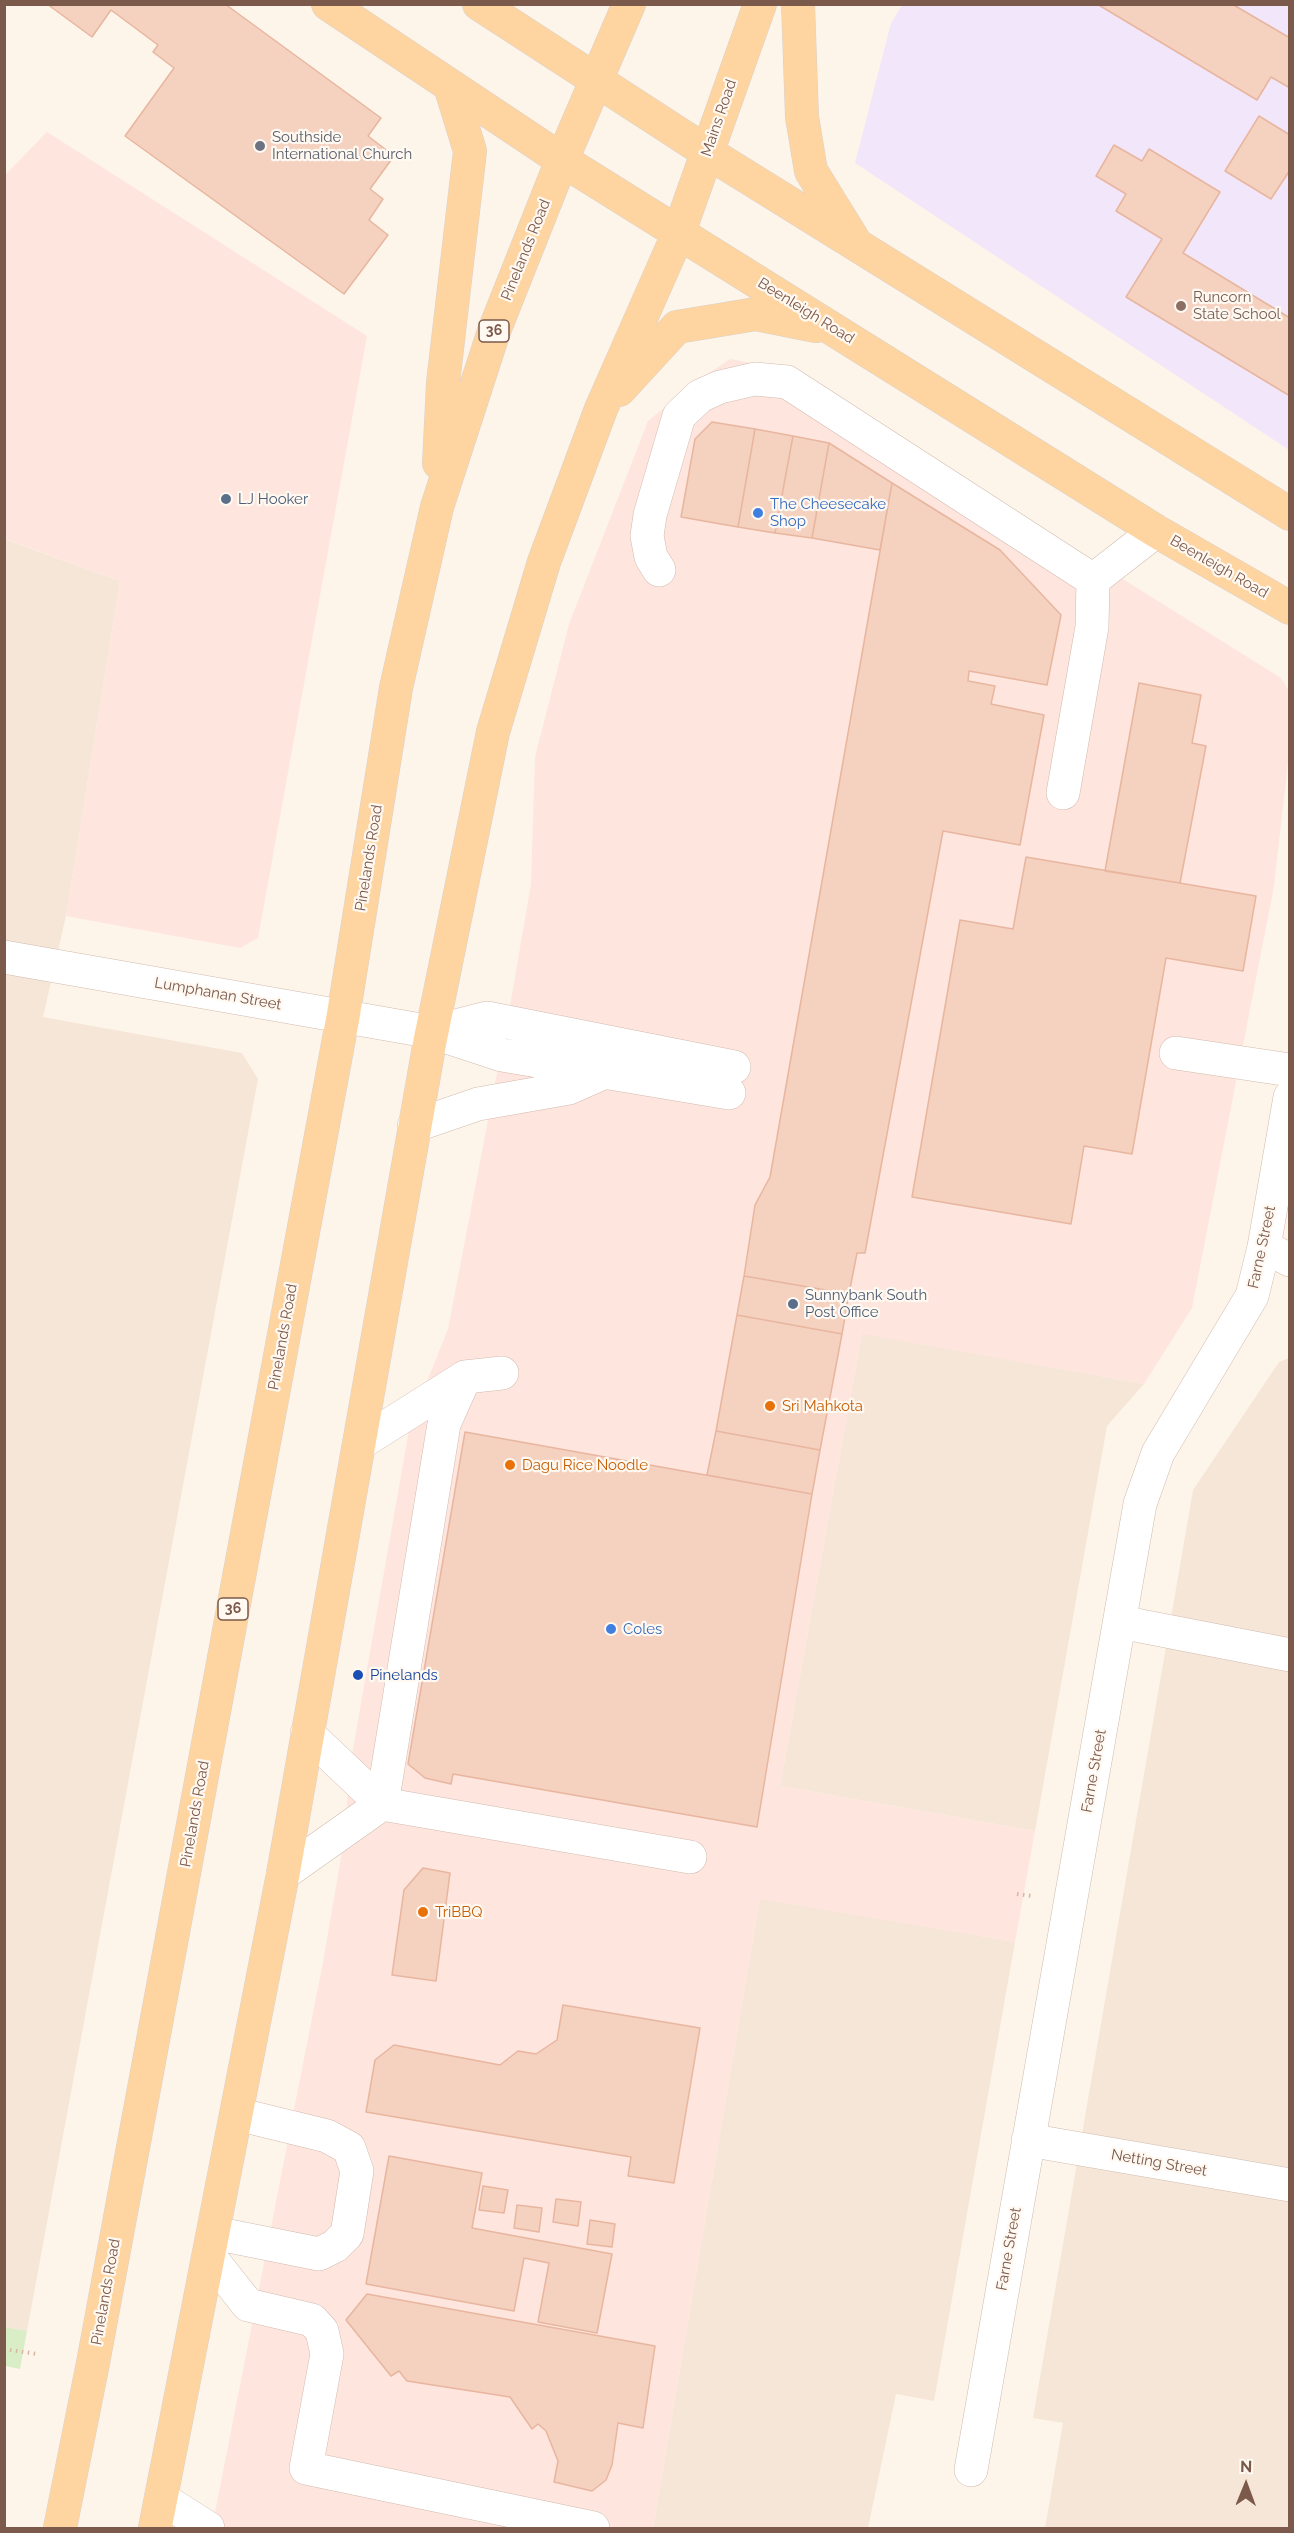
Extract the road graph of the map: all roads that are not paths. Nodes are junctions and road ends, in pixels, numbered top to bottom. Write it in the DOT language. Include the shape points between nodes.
graph roads {
  1 [pos="328,4"];
  2 [pos="479,4"];
  3 [pos="629,4"];
  4 [pos="760,4"];
  5 [pos="798,4"];
  6 [pos="596,81"];
  7 [pos="451,89"];
  8 [pos="707,152"];
  9 [pos="562,160"];
  10 [pos="679,232"];
  11 [pos="857,246"];
  12 [pos="840,331"];
  13 [pos="601,409"];
  14 [pos="437,507"];
  15 [pos="1290,514"];
  16 [pos="1156,531"];
  17 [pos="659,570"];
  18 [pos="1093,580"];
  19 [pos="1290,608"];
  20 [pos="1063,793"];
  21 [pos="4,957"];
  22 [pos="343,1017"];
  23 [pos="432,1032"];
  24 [pos="1176,1053"];
  25 [pos="1290,1070"];
  26 [pos="603,1073"];
  27 [pos="1290,1097"];
  28 [pos="414,1126"];
  29 [pos="1277,1254"];
  30 [pos="502,1374"];
  31 [pos="465,1377"];
  32 [pos="359,1443"];
  33 [pos="1120,1622"];
  34 [pos="1290,1655"];
  35 [pos="307,1733"];
  36 [pos="382,1804"];
  37 [pos="690,1857"];
  38 [pos="283,1874"];
  39 [pos="237,2114"];
  40 [pos="1028,2140"];
  41 [pos="1290,2185"];
  42 [pos="212,2245"];
  43 [pos="971,2470"];
  44 [pos="158,2513"];
  45 [pos="60,2529"];
  46 [pos="208,2529"];
  47 [pos="593,2529"];
  1 -- 7 [label="main road, Beenleigh Road"];
  2 -- 6 [label="main road"];
  3 -- 6 [label="main road, 36"];
  4 -- 8 [label="main road, Mains Road"];
  5 -- 11 [label="main road" via="802,117 811,171"];
  6 -- 8 [label="main road"];
  6 -- 9 [label="main road, 36"];
  7 -- 9 [label="main road, Beenleigh Road"];
  7 -- 14 [label="main road" via="470,151 443,383"];
  8 -- 10 [label="main road, Mains Road"];
  8 -- 11 [label="main road"];
  9 -- 10 [label="main road, Beenleigh Road"];
  9 -- 14 [label="main road, Pinelands Road / 36" via="494,331"];
  10 -- 12 [label="main road, Beenleigh Road"];
  10 -- 13 [label="main road"];
  11 -- 15 [label="main road"];
  12 -- 13 [label="main road" via="756,314 677,327"];
  12 -- 16 [label="main road, Beenleigh Road"];
  13 -- 23 [label="main road" via="544,562 493,732"];
  14 -- 22 [label="main road, Pinelands Road / 36" via="396,688"];
  16 -- 18 [label="street"];
  16 -- 19 [label="main road, Beenleigh Road"];
  17 -- 18 [label="street" via="651,557 647,536 680,416 700,396 755,379 787,382"];
  18 -- 20 [label="street" via="1092,627"];
  21 -- 22 [label="street, Lumphanan Street"];
  22 -- 23 [label="street, Lumphanan Street"];
  22 -- 45 [label="main road, Pinelands Road / 36"];
  23 -- 26 [label="street" via="482,1050"];
  23 -- 26 [label="street" via="487,1018 732,1080"];
  23 -- 28 [label="main road"];
  24 -- 25 [label="street"];
  26 -- 28 [label="street" via="569,1088 478,1104"];
  27 -- 29 [label="street, Farne Street"];
  28 -- 32 [label="main road"];
  29 -- 33 [label="street, Farne Street" via="1158,1453 1140,1504"];
  30 -- 31 [label="street"];
  31 -- 32 [label="street"];
  31 -- 36 [label="street" via="444,1424"];
  32 -- 35 [label="main road"];
  33 -- 34 [label="street"];
  33 -- 40 [label="street, Farne Street"];
  35 -- 36 [label="street"];
  35 -- 38 [label="main road"];
  36 -- 37 [label="street"];
  36 -- 38 [label="street"];
  38 -- 39 [label="main road"];
  39 -- 42 [label="main road"];
  39 -- 42 [label="street" via="327,2136 350,2148 357,2171 347,2234 319,2254"];
  40 -- 41 [label="street, Netting Street"];
  40 -- 43 [label="street, Farne Street"];
  42 -- 44 [label="main road"];
  42 -- 47 [label="street" via="248,2305 312,2320 322,2331 327,2354 306,2468"];
  44 -- 46 [label="street"];
}
